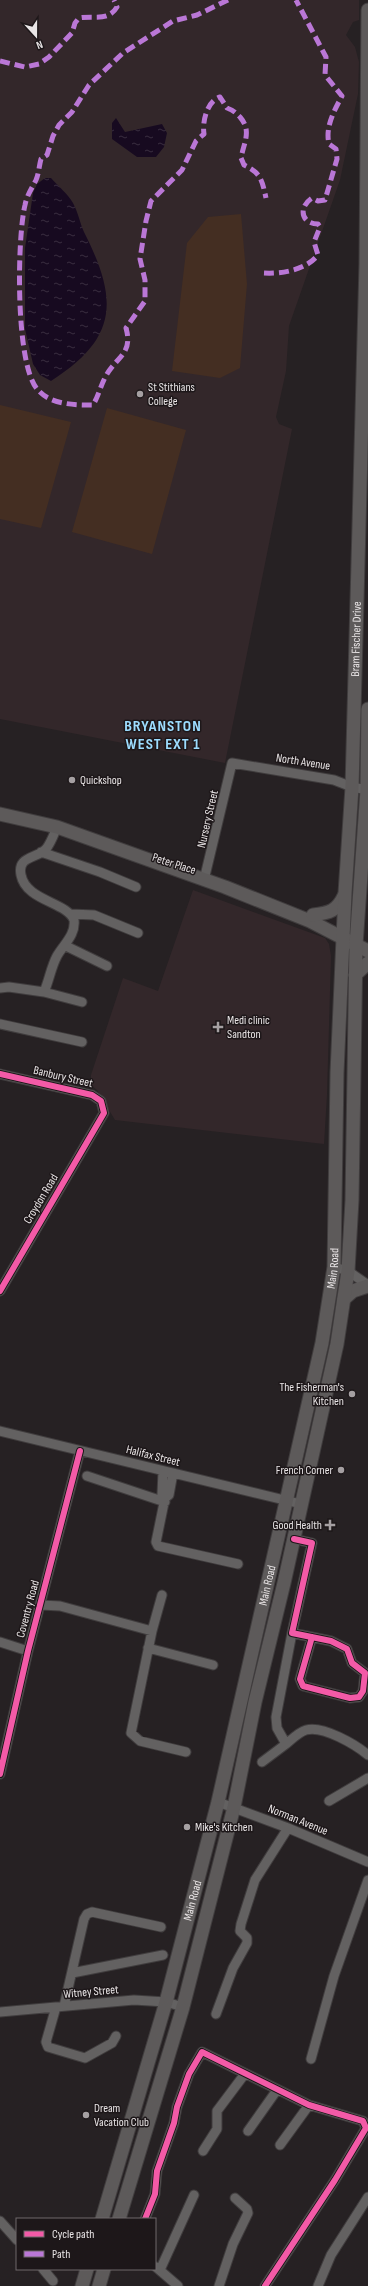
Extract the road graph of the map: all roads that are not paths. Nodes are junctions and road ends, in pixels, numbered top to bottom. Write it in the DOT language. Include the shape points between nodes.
graph roads {
  1 [pos="368,10"];
  2 [pos="367,35"];
  3 [pos="364,384"];
  4 [pos="368,710"];
  5 [pos="232,763"];
  6 [pos="352,787"];
  7 [pos="367,790"];
  8 [pos="0,809"];
  9 [pos="0,814"];
  10 [pos="57,827"];
  11 [pos="41,852"];
  12 [pos="206,877"];
  13 [pos="136,887"];
  14 [pos="345,893"];
  15 [pos="71,914"];
  16 [pos="313,915"];
  17 [pos="138,933"];
  18 [pos="343,935"];
  19 [pos="360,943"];
  20 [pos="66,946"];
  21 [pos="368,951"];
  22 [pos="368,963"];
  23 [pos="107,966"];
  24 [pos="355,975"];
  25 [pos="0,988"];
  26 [pos="44,992"];
  27 [pos="82,1002"];
  28 [pos="0,1024"];
  29 [pos="82,1042"];
  30 [pos="0,1074"];
  31 [pos="102,1118"];
  32 [pos="334,1267"];
  33 [pos="348,1271"];
  34 [pos="368,1286"];
  35 [pos="0,1291"];
  36 [pos="344,1299"];
  37 [pos="0,1431"];
  38 [pos="80,1451"];
  39 [pos="163,1471"];
  40 [pos="173,1473"];
  41 [pos="87,1476"];
  42 [pos="165,1500"];
  43 [pos="286,1501"];
  44 [pos="301,1504"];
  45 [pos="294,1538"];
  46 [pos="238,1564"];
  47 [pos="162,1595"];
  48 [pos="41,1604"];
  49 [pos="152,1631"];
  50 [pos="292,1633"];
  51 [pos="312,1637"];
  52 [pos="0,1642"];
  53 [pos="148,1648"];
  54 [pos="28,1651"];
  55 [pos="213,1664"];
  56 [pos="286,1744"];
  57 [pos="186,1752"];
  58 [pos="368,1755"];
  59 [pos="262,1762"];
  60 [pos="0,1774"];
  61 [pos="368,1778"];
  62 [pos="329,1801"];
  63 [pos="218,1802"];
  64 [pos="234,1807"];
  65 [pos="288,1828"];
  66 [pos="368,1862"];
  67 [pos="368,1880"];
  68 [pos="161,1927"];
  69 [pos="163,1955"];
  70 [pos="72,1973"];
  71 [pos="166,2002"];
  72 [pos="60,2006"];
  73 [pos="183,2007"];
  74 [pos="0,2012"];
  75 [pos="216,2014"];
  76 [pos="116,2036"];
  77 [pos="311,2059"];
  78 [pos="244,2075"];
  79 [pos="277,2090"];
  80 [pos="309,2105"];
  81 [pos="248,2131"];
  82 [pos="280,2145"];
  83 [pos="203,2151"];
  84 [pos="194,2195"];
  85 [pos="368,2197"];
  86 [pos="235,2198"];
  87 [pos="102,2218"];
  88 [pos="119,2218"];
  89 [pos="145,2218"];
  90 [pos="0,2221"];
  91 [pos="16,2239"];
  92 [pos="157,2268"];
  93 [pos="44,2270"];
  94 [pos="87,2270"];
  95 [pos="104,2270"];
  96 [pos="53,2281"];
  97 [pos="82,2286"];
  98 [pos="99,2286"];
  99 [pos="178,2286"];
  100 [pos="219,2286"];
  101 [pos="265,2286"];
  102 [pos="318,2286"];
  1 -- 2 [label="main road, Bram Fischer Drive"];
  2 -- 3 [label="main road, Bram Fischer Drive"];
  3 -- 6 [label="main road, Bram Fischer Drive"];
  4 -- 7 [label="main road"];
  5 -- 6 [label="street, North Avenue" via="334,780"];
  5 -- 12 [label="street, Nursery Street"];
  6 -- 7 [label="street, North Avenue"];
  6 -- 14 [label="main road, Bram Fischer Drive"];
  7 -- 19 [label="main road"];
  8 -- 12 [label="main road, Peter Place" via="56,822"];
  9 -- 10 [label="main road, Peter Place"];
  10 -- 11 [label="street" via="49,844"];
  10 -- 12 [label="main road, Peter Place"];
  11 -- 13 [label="street"];
  11 -- 15 [label="street" via="22,863 20,870 23,883 44,901"];
  12 -- 16 [label="main road, Peter Place"];
  12 -- 18 [label="main road, Peter Place"];
  14 -- 16 [label="main road" via="340,904 332,912"];
  14 -- 18 [label="main road, Bram Fischer Drive"];
  15 -- 17 [label="street" via="94,915"];
  15 -- 20 [label="street" via="74,924"];
  16 -- 18 [label="main road, Peter Place"];
  18 -- 19 [label="main road"];
  18 -- 32 [label="main road, Main Road" via="337,1074"];
  19 -- 21 [label="main road"];
  19 -- 24 [label="main road, Main Road"];
  20 -- 23 [label="street"];
  20 -- 26 [label="street" via="57,956"];
  22 -- 24 [label="main road"];
  24 -- 33 [label="main road, Main Road" via="352,1192"];
  25 -- 26 [label="street" via="9,986"];
  26 -- 27 [label="street"];
  28 -- 29 [label="street"];
  30 -- 31 [label="street, Banbury Street" via="92,1095 101,1101 104,1108"];
  31 -- 35 [label="street, Croydon Road"];
  32 -- 33 [label="street"];
  32 -- 43 [label="main road, Main Road" via="322,1343"];
  33 -- 34 [label="street"];
  33 -- 36 [label="main road, Main Road"];
  34 -- 36 [label="main road" via="353,1291"];
  36 -- 44 [label="main road, Main Road" via="328,1389"];
  37 -- 38 [label="street, Halifax Street"];
  38 -- 39 [label="street, Halifax Street"];
  38 -- 48 [label="street, Coventry Road"];
  39 -- 40 [label="street, Halifax Street"];
  39 -- 42 [label="street" via="162,1494"];
  40 -- 42 [label="street" via="169,1495"];
  40 -- 43 [label="street, Halifax Street"];
  41 -- 42 [label="street"];
  42 -- 46 [label="street" via="156,1542 158,1546"];
  43 -- 44 [label="street, Halifax Street"];
  43 -- 63 [label="main road, Main Road"];
  44 -- 45 [label="main road, Main Road"];
  45 -- 50 [label="street" via="312,1543"];
  45 -- 64 [label="main road, Main Road" via="255,1702"];
  47 -- 49 [label="street"];
  48 -- 49 [label="street" via="60,1606"];
  48 -- 54 [label="street, Coventry Road"];
  49 -- 53 [label="street"];
  50 -- 51 [label="street"];
  50 -- 56 [label="street" via="276,1717 277,1728"];
  51 -- 51 [label="street" via="331,1641 348,1650 352,1663 365,1673 363,1691 359,1697 350,1698 300,1683"];
  52 -- 54 [label="street"];
  53 -- 55 [label="street"];
  53 -- 57 [label="street" via="132,1733 140,1741"];
  54 -- 60 [label="street, Coventry Road"];
  56 -- 58 [label="street" via="301,1732 314,1730 342,1738"];
  56 -- 59 [label="street"];
  61 -- 62 [label="street"];
  63 -- 64 [label="street, Norman Avenue"];
  63 -- 71 [label="main road, Main Road"];
  64 -- 65 [label="street, Norman Avenue"];
  64 -- 73 [label="main road, Main Road"];
  65 -- 66 [label="street, Norman Avenue"];
  65 -- 75 [label="street" via="255,1880 240,1931 247,1938 247,1943 236,1960"];
  67 -- 77 [label="street" via="334,1976"];
  68 -- 70 [label="street" via="92,1912 87,1914"];
  69 -- 70 [label="street"];
  70 -- 72 [label="street"];
  71 -- 72 [label="street, Witney Street" via="134,2000"];
  71 -- 73 [label="street, Witney Street"];
  71 -- 87 [label="main road, Main Road"];
  72 -- 74 [label="street, Witney Street"];
  72 -- 76 [label="street" via="46,2042 48,2047 84,2058 112,2043"];
  73 -- 88 [label="main road, Main Road"];
  78 -- 79 [label="street"];
  78 -- 83 [label="street" via="217,2111 217,2129"];
  78 -- 89 [label="street" via="224,2062 200,2053 177,2107 157,2171 155,2194"];
  79 -- 80 [label="street"];
  79 -- 81 [label="street"];
  80 -- 82 [label="street"];
  80 -- 101 [label="street" via="327,2112 350,2116 363,2121 366,2126 335,2180"];
  84 -- 92 [label="street"];
  85 -- 102 [label="street" via="331,2255"];
  86 -- 100 [label="street" via="245,2206 248,2213 233,2244"];
  90 -- 91 [label="street"];
  92 -- 99 [label="street"];
  93 -- 96 [label="street"];
  94 -- 97 [label="main road"];
  95 -- 98 [label="main road"];
}
